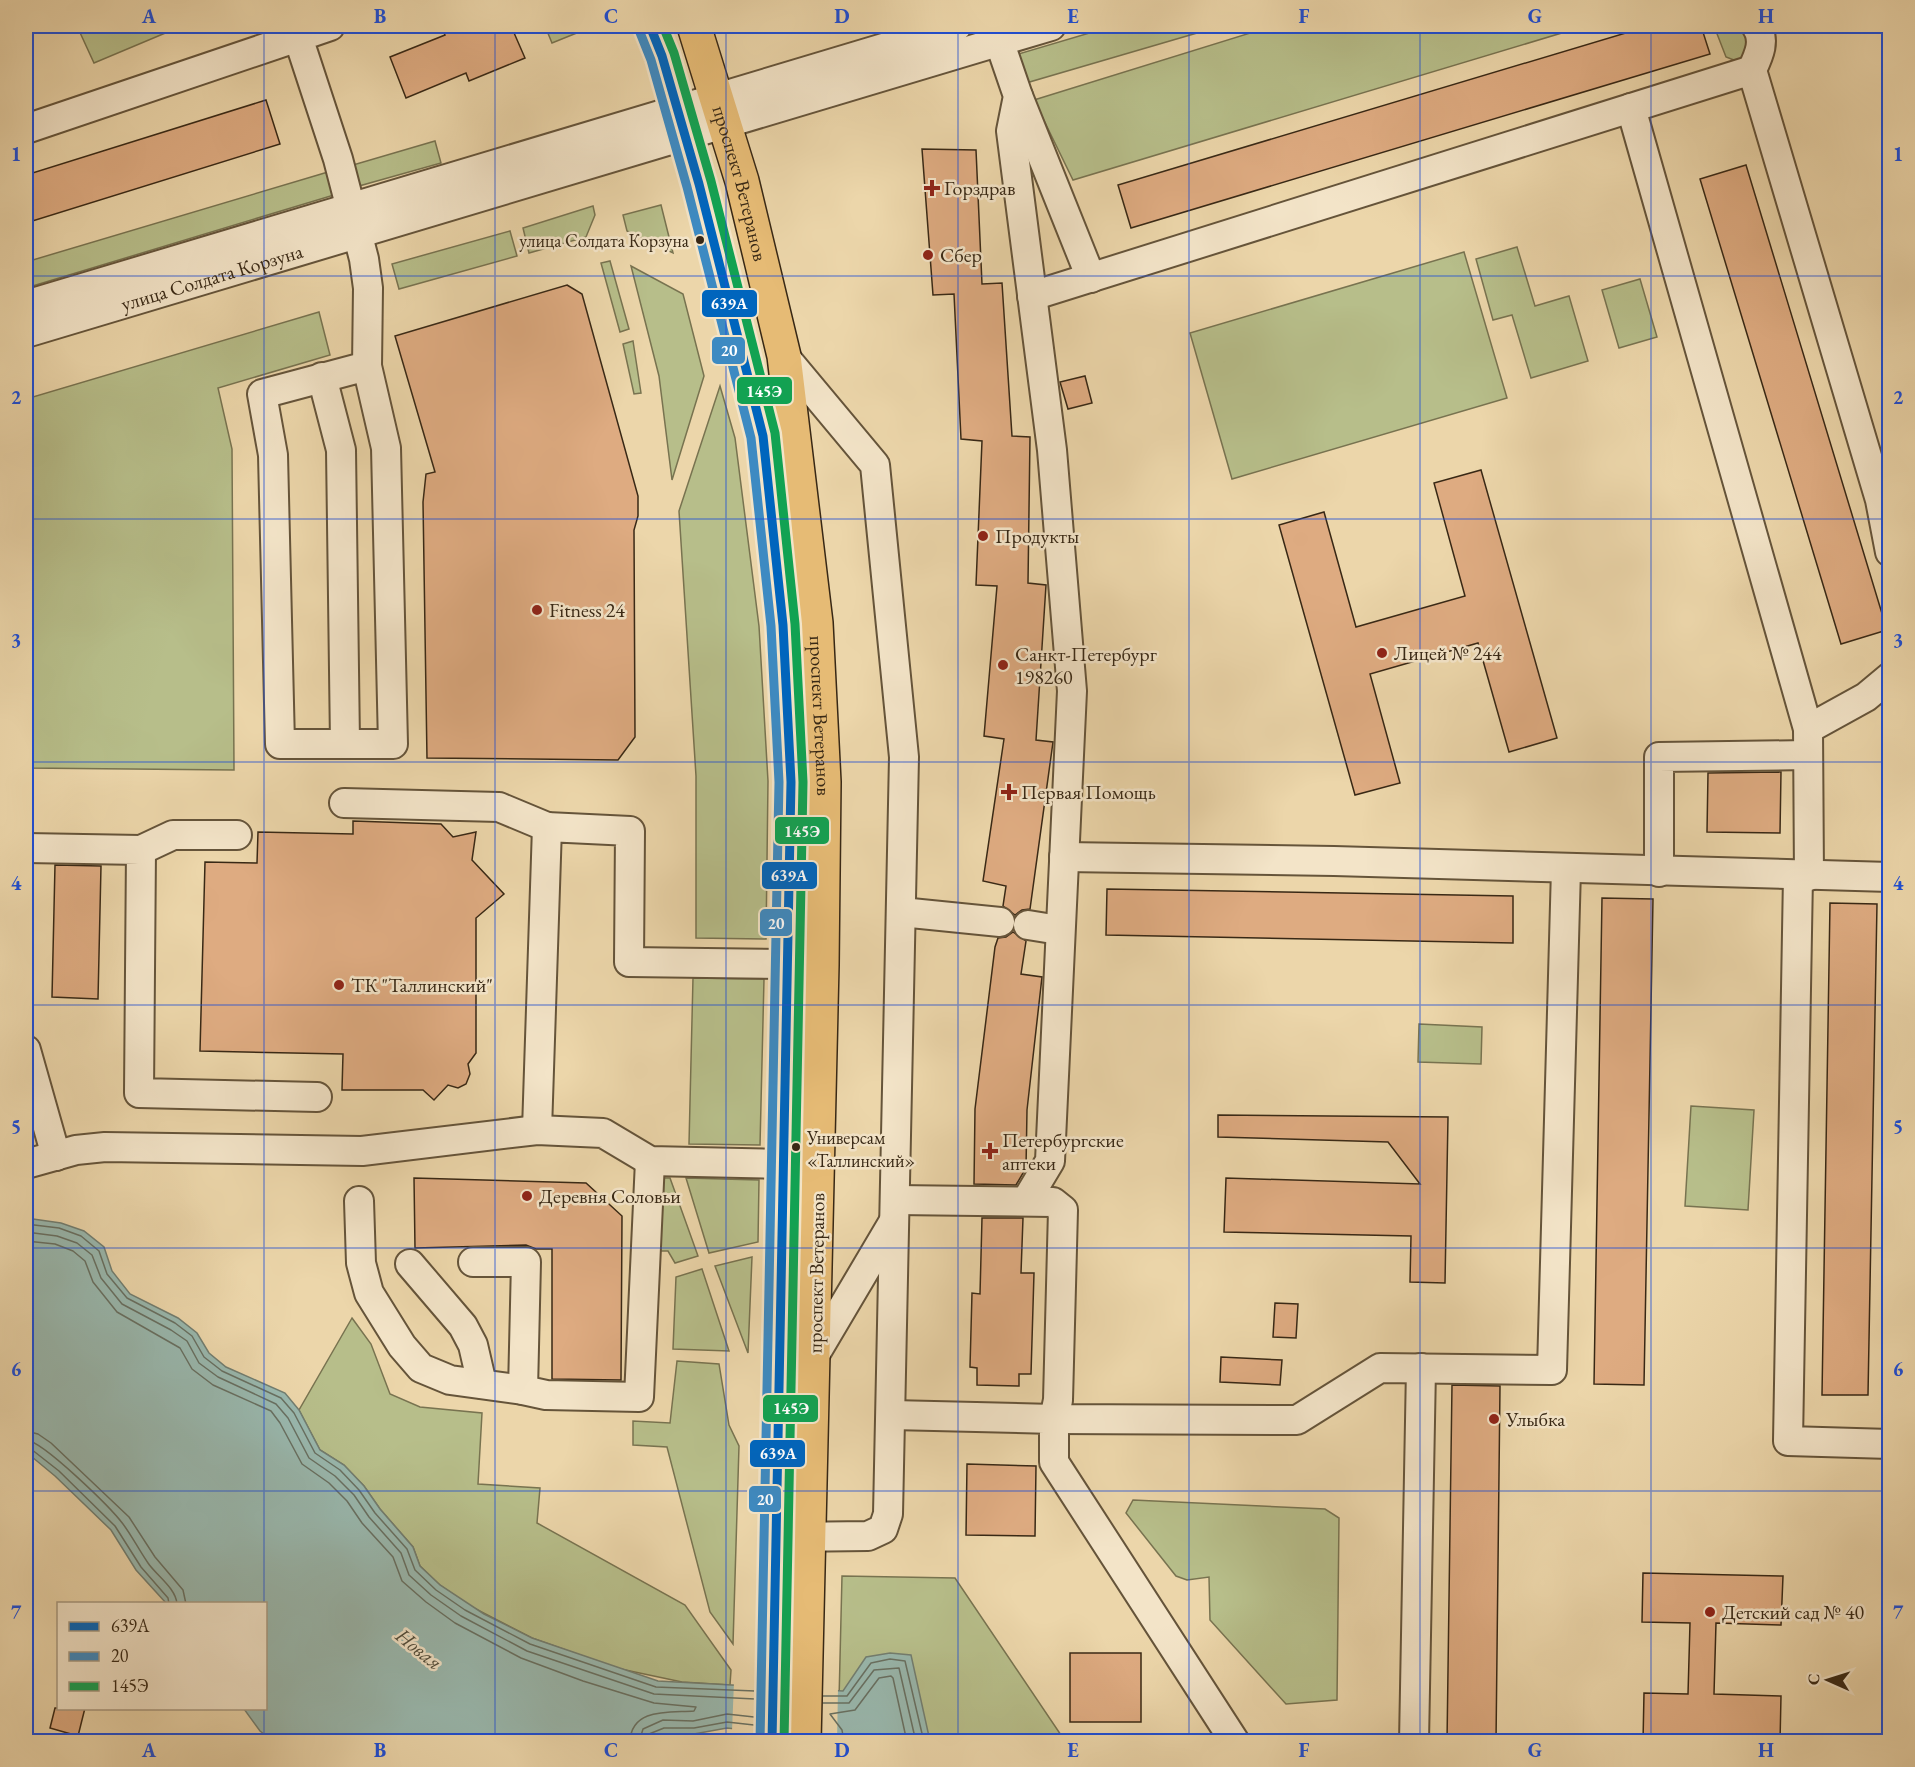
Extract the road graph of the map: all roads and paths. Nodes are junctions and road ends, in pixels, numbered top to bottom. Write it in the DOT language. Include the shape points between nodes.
graph roads {
  1 [pos="330,26"];
  2 [pos="650,26"];
  3 [pos="694,26"];
  4 [pos="1051,26"];
  5 [pos="1756,26"];
  6 [pos="300,31"];
  7 [pos="997,33"];
  8 [pos="942,35"];
  9 [pos="1752,70"];
  10 [pos="1017,96"];
  11 [pos="1631,108"];
  12 [pos="721,110"];
  13 [pos="681,122"];
  14 [pos="26,129"];
  15 [pos="355,220"];
  16 [pos="1091,278"];
  17 [pos="1032,296"];
  18 [pos="26,305"];
  19 [pos="26,333"];
  20 [pos="784,356"];
  21 [pos="367,366"];
  22 [pos="322,377"];
  23 [pos="1885,499"];
  24 [pos="1890,552"];
  25 [pos="1890,677"];
  26 [pos="1808,742"];
  27 [pos="345,743"];
  28 [pos="344,803"];
  29 [pos="547,827"];
  30 [pos="237,835"];
  31 [pos="26,848"];
  32 [pos="141,850"];
  33 [pos="1064,856"];
  34 [pos="1566,869"];
  35 [pos="1659,872"];
  36 [pos="1804,876"];
  37 [pos="1890,878"];
  38 [pos="901,912"];
  39 [pos="1059,930"];
  40 [pos="787,964"];
  41 [pos="26,1050"];
  42 [pos="317,1097"];
  43 [pos="537,1130"];
  44 [pos="56,1156"];
  45 [pos="650,1161"];
  46 [pos="26,1164"];
  47 [pos="783,1164"];
  48 [pos="359,1201"];
  49 [pos="1026,1201"];
  50 [pos="896,1210"];
  51 [pos="473,1262"];
  52 [pos="410,1264"];
  53 [pos="814,1356"];
  54 [pos="1420,1368"];
  55 [pos="482,1384"];
  56 [pos="523,1390"];
  57 [pos="892,1415"];
  58 [pos="1054,1419"];
  59 [pos="1890,1443"];
  60 [pos="792,1537"];
  61 [pos="789,1671"];
  62 [pos="772,1742"];
  63 [pos="804,1742"];
  64 [pos="1235,1742"];
  65 [pos="1414,1742"];
  1 -- 6 [label="street"];
  2 -- 13 [label="main road, проспект Ветеранов"];
  3 -- 12 [label="main road, проспект Ветеранов"];
  4 -- 7 [label="street, улица Солдата Корзуна"];
  5 -- 9 [label="street" via="1761,34 1760,53"];
  6 -- 14 [label="street"];
  6 -- 15 [label="street"];
  7 -- 8 [label="street, улица Солдата Корзуна"];
  7 -- 10 [label="street"];
  8 -- 12 [label="street, улица Солдата Корзуна"];
  9 -- 11 [label="street"];
  9 -- 23 [label="street"];
  10 -- 16 [label="street"];
  10 -- 17 [label="street" via="1011,131"];
  11 -- 16 [label="street"];
  11 -- 26 [label="street"];
  12 -- 13 [label="street, улица Солдата Корзуна"];
  12 -- 20 [label="main road, проспект Ветеранов"];
  13 -- 15 [label="street, улица Солдата Корзуна"];
  13 -- 40 [label="main road, проспект Ветеранов" via="762,436 783,625 791,782"];
  15 -- 18 [label="street, улица Солдата Корзуна"];
  15 -- 19 [label="street, улица Солдата Корзуна"];
  15 -- 21 [label="street" via="368,288"];
  16 -- 17 [label="street"];
  17 -- 33 [label="street" via="1052,450 1072,692"];
  20 -- 38 [label="street" via="875,465 904,757"];
  20 -- 53 [label="main road, проспект Ветеранов" via="816,623 824,782"];
  21 -- 22 [label="street"];
  21 -- 27 [label="street" via="386,448 393,744"];
  22 -- 27 [label="street" via="341,450"];
  22 -- 27 [label="street" via="262,394 273,455 280,744"];
  23 -- 24 [label="street"];
  25 -- 26 [label="street"];
  26 -- 35 [label="street" via="1659,757"];
  26 -- 36 [label="street"];
  28 -- 29 [label="street" via="499,807"];
  29 -- 40 [label="street" via="630,831 629,962"];
  29 -- 43 [label="street"];
  30 -- 32 [label="street" via="173,835"];
  31 -- 32 [label="street"];
  32 -- 42 [label="street" via="138,1093"];
  33 -- 34 [label="street"];
  33 -- 39 [label="street"];
  34 -- 35 [label="street"];
  34 -- 54 [label="street" via="1552,1370"];
  35 -- 36 [label="street"];
  36 -- 37 [label="street"];
  36 -- 59 [label="street" via="1788,1441"];
  38 -- 39 [label="street"];
  38 -- 50 [label="street"];
  39 -- 49 [label="street" via="1050,1161"];
  40 -- 47 [label="main road, проспект Ветеранов"];
  41 -- 44 [label="street"];
  43 -- 44 [label="street" via="362,1151 105,1147"];
  43 -- 45 [label="street" via="603,1133"];
  44 -- 46 [label="street"];
  45 -- 47 [label="street"];
  45 -- 56 [label="street" via="639,1397 546,1395"];
  47 -- 60 [label="main road, проспект Ветеранов"];
  48 -- 55 [label="street" via="361,1263 369,1293 402,1346 421,1368 450,1380"];
  49 -- 50 [label="street"];
  49 -- 58 [label="street" via="1053,1202 1063,1209 1058,1400"];
  50 -- 53 [label="street"];
  50 -- 57 [label="street"];
  51 -- 56 [label="street" via="526,1262"];
  52 -- 55 [label="street" via="463,1326 473,1345"];
  53 -- 60 [label="main road, проспект Ветеранов"];
  54 -- 58 [label="street" via="1380,1368 1298,1420"];
  54 -- 65 [label="street"];
  55 -- 56 [label="street"];
  57 -- 58 [label="street"];
  57 -- 60 [label="street" via="888,1514 883,1529 868,1536"];
  58 -- 64 [label="street" via="1054,1462"];
  60 -- 61 [label="main road, проспект Ветеранов"];
  61 -- 62 [label="main road"];
  61 -- 63 [label="main road"];
}
